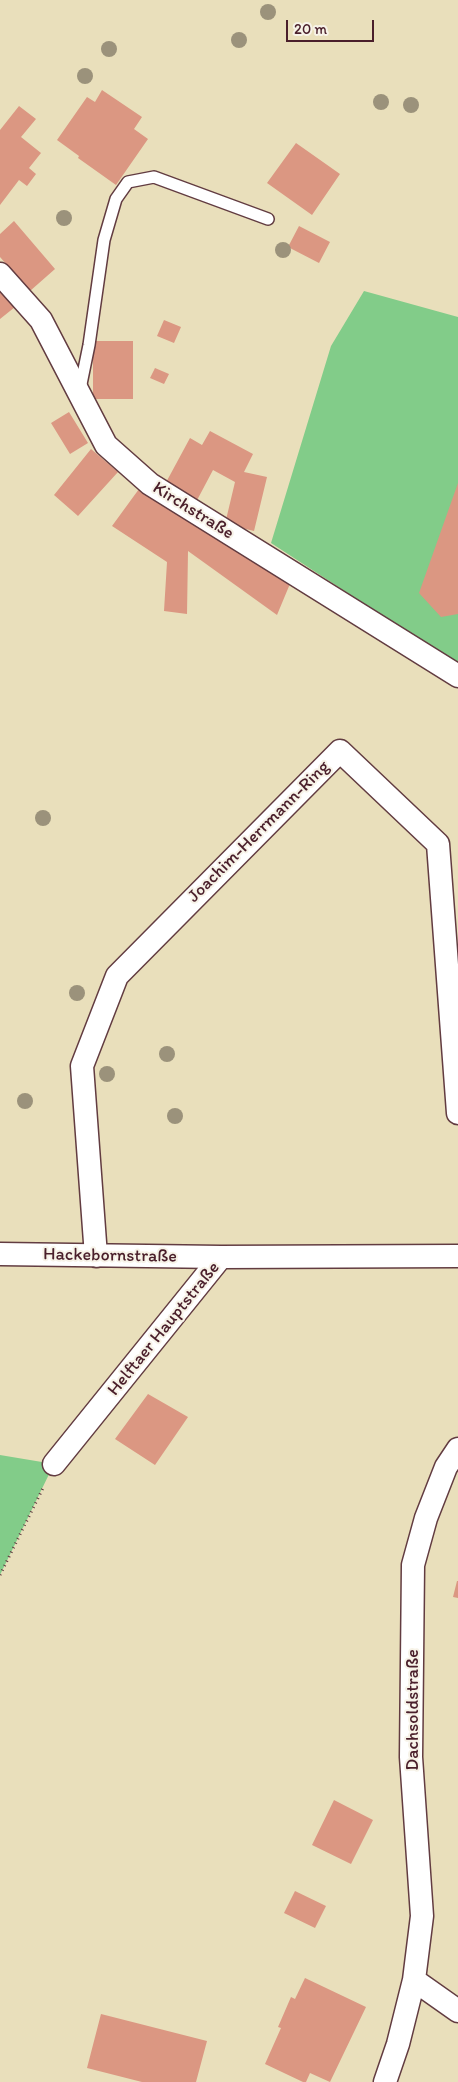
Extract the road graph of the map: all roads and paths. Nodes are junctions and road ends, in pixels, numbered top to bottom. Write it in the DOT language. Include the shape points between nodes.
graph roads {
  1 [pos="268,219"];
  2 [pos="0,274"];
  3 [pos="79,394"];
  4 [pos="458,676"];
  5 [pos="458,1113"];
  6 [pos="0,1254"];
  7 [pos="96,1256"];
  8 [pos="458,1256"];
  9 [pos="221,1257"];
  10 [pos="458,1449"];
  11 [pos="54,1464"];
  12 [pos="0,1575"];
  13 [pos="414,1980"];
  14 [pos="458,2011"];
  15 [pos="386,2082"];
  1 -- 3 [label="lane" via="154,177 128,182 116,199 104,240"];
  2 -- 3 [label="street, Kirchstraße" via="41,320"];
  3 -- 4 [label="street, Kirchstraße" via="106,445 150,484"];
  5 -- 7 [label="street, Joachim-Herrmann-Ring" via="438,844 340,751 117,976 82,1066"];
  6 -- 7 [label="street, Hackebornstraße"];
  7 -- 9 [label="street, Hackebornstraße"];
  8 -- 9 [label="street, Helftaer Hauptstraße"];
  9 -- 11 [label="street, Helftaer Hauptstraße"];
  10 -- 13 [label="street, Dachsoldstraße" via="446,1467 426,1518 413,1565 411,1757 422,1916"];
  11 -- 12 [label="path"];
  13 -- 14 [label="street"];
  13 -- 15 [label="street, Dachsoldstraße"];
}
